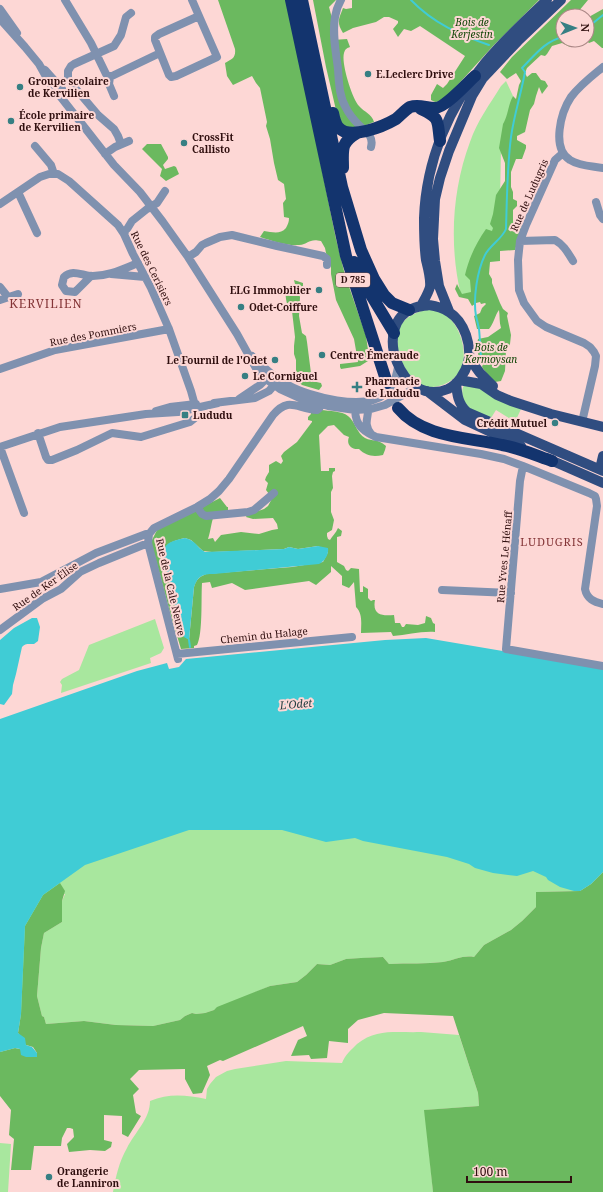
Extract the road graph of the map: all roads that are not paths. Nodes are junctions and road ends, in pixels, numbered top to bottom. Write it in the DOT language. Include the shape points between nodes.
graph roads {
  1 [pos="65,0"];
  2 [pos="192,0"];
  3 [pos="291,0"];
  4 [pos="302,0"];
  5 [pos="307,0"];
  6 [pos="341,0"];
  7 [pos="547,0"];
  8 [pos="561,0"];
  9 [pos="0,9"];
  10 [pos="131,13"];
  11 [pos="199,16"];
  12 [pos="0,19"];
  13 [pos="25,47"];
  14 [pos="160,53"];
  15 [pos="96,54"];
  16 [pos="603,67"];
  17 [pos="475,76"];
  18 [pos="110,77"];
  19 [pos="114,96"];
  20 [pos="414,107"];
  21 [pos="362,132"];
  22 [pos="440,141"];
  23 [pos="35,146"];
  24 [pos="371,147"];
  25 [pos="107,152"];
  26 [pos="563,153"];
  27 [pos="603,168"];
  28 [pos="54,174"];
  29 [pos="328,174"];
  30 [pos="342,187"];
  31 [pos="165,191"];
  32 [pos="18,192"];
  33 [pos="596,202"];
  34 [pos="0,204"];
  35 [pos="152,207"];
  36 [pos="603,219"];
  37 [pos="132,222"];
  38 [pos="118,225"];
  39 [pos="37,233"];
  40 [pos="124,234"];
  41 [pos="520,241"];
  42 [pos="188,257"];
  43 [pos="573,261"];
  44 [pos="138,263"];
  45 [pos="328,265"];
  46 [pos="108,274"];
  47 [pos="91,276"];
  48 [pos="145,277"];
  49 [pos="0,287"];
  50 [pos="18,294"];
  51 [pos="8,297"];
  52 [pos="0,300"];
  53 [pos="421,306"];
  54 [pos="409,310"];
  55 [pos="449,311"];
  56 [pos="169,330"];
  57 [pos="394,333"];
  58 [pos="469,358"];
  59 [pos="398,367"];
  60 [pos="0,369"];
  61 [pos="268,376"];
  62 [pos="458,381"];
  63 [pos="277,383"];
  64 [pos="387,383"];
  65 [pos="422,389"];
  66 [pos="238,399"];
  67 [pos="320,401"];
  68 [pos="521,404"];
  69 [pos="196,406"];
  70 [pos="355,406"];
  71 [pos="398,408"];
  72 [pos="368,409"];
  73 [pos="582,422"];
  74 [pos="603,428"];
  75 [pos="371,434"];
  76 [pos="39,436"];
  77 [pos="1,450"];
  78 [pos="603,456"];
  79 [pos="552,461"];
  80 [pos="524,466"];
  81 [pos="602,470"];
  82 [pos="603,483"];
  83 [pos="274,494"];
  84 [pos="197,507"];
  85 [pos="24,514"];
  86 [pos="149,534"];
  87 [pos="148,543"];
  88 [pos="0,589"];
  89 [pos="442,590"];
  90 [pos="511,593"];
  91 [pos="603,604"];
  92 [pos="0,630"];
  93 [pos="352,637"];
  94 [pos="178,657"];
  95 [pos="603,666"];
  1 -- 15 [label="street"];
  2 -- 11 [label="street"];
  3 -- 29 [label="highway, D 785"];
  4 -- 30 [label="highway, D 785"];
  5 -- 21 [label="highway" via="335,122 345,132"];
  6 -- 21 [label="street" via="334,28 340,91 343,104"];
  7 -- 17 [label="main road" via="508,38"];
  8 -- 55 [label="main road" via="522,36 483,78 472,96 449,151 436,192 434,255 439,286"];
  9 -- 13 [label="street"];
  10 -- 15 [label="street" via="126,17 116,43"];
  11 -- 14 [label="street" via="157,35 155,40"];
  11 -- 14 [label="street" via="217,57 172,77"];
  12 -- 13 [label="street"];
  13 -- 25 [label="street" via="49,82"];
  14 -- 18 [label="street"];
  15 -- 18 [label="street"];
  15 -- 25 [label="street" via="71,66 68,78 125,143"];
  16 -- 26 [label="street" via="567,104 560,129"];
  17 -- 20 [label="highway" via="445,104 433,108"];
  17 -- 22 [label="main road" via="450,116"];
  18 -- 19 [label="street" via="109,84"];
  20 -- 21 [label="highway" via="385,125"];
  20 -- 22 [label="highway" via="436,118"];
  21 -- 24 [label="street" via="372,140"];
  21 -- 30 [label="highway" via="344,144"];
  22 -- 53 [label="main road" via="425,206 425,245 430,286"];
  23 -- 28 [label="street" via="51,165"];
  25 -- 35 [label="street" via="126,179"];
  26 -- 27 [label="street" via="576,163"];
  26 -- 41 [label="street, Rue de Ludugris" via="555,160"];
  28 -- 32 [label="street" via="40,177"];
  28 -- 38 [label="street, Rue des Cerisiers" via="61,175 69,181"];
  29 -- 57 [label="highway, D 785" via="353,259"];
  29 -- 64 [label="highway, D 785" via="348,265"];
  30 -- 54 [label="highway, D 785" via="361,250 374,279 392,303"];
  31 -- 35 [label="street"];
  32 -- 34 [label="street"];
  32 -- 39 [label="street"];
  33 -- 36 [label="street"];
  35 -- 37 [label="street"];
  35 -- 42 [label="street"];
  37 -- 38 [label="street"];
  37 -- 40 [label="street"];
  38 -- 40 [label="street, Rue des Cerisiers"];
  40 -- 44 [label="street, Rue des Cerisiers"];
  41 -- 43 [label="street" via="555,240 560,242"];
  41 -- 73 [label="street, Rue de Ludugris" via="520,290 527,308 539,323 584,342 593,349 596,356"];
  42 -- 45 [label="street" via="202,245 232,235 323,256 327,259"];
  42 -- 61 [label="street" via="246,350"];
  44 -- 46 [label="street"];
  44 -- 48 [label="street, Rue des Cerisiers"];
  46 -- 47 [label="street"];
  46 -- 48 [label="street"];
  48 -- 56 [label="street, Rue des Cerisiers"];
  49 -- 51 [label="street"];
  50 -- 51 [label="street"];
  51 -- 52 [label="street"];
  53 -- 54 [label="main road"];
  53 -- 55 [label="main road" via="436,306"];
  54 -- 57 [label="main road" via="401,318"];
  55 -- 58 [label="main road" via="464,330 468,341"];
  56 -- 60 [label="street, Rue des Pommiers" via="55,350"];
  56 -- 69 [label="street, Rue des Cerisiers"];
  57 -- 59 [label="main road" via="393,349"];
  58 -- 62 [label="main road"];
  58 -- 68 [label="main road" via="490,384"];
  59 -- 65 [label="main road" via="405,378"];
  59 -- 72 [label="street" via="389,391"];
  61 -- 63 [label="street"];
  61 -- 66 [label="street" via="260,385"];
  62 -- 65 [label="main road" via="442,390"];
  62 -- 68 [label="main road" via="480,384 504,398"];
  62 -- 81 [label="main road" via="458,400 467,412"];
  63 -- 66 [label="street" via="266,393 255,398"];
  63 -- 67 [label="street" via="295,396"];
  65 -- 72 [label="street"];
  65 -- 79 [label="main road" via="465,420"];
  66 -- 69 [label="street"];
  67 -- 70 [label="street"];
  67 -- 70 [label="street, Rue de la Cale Neuve" via="334,400"];
  67 -- 84 [label="street, Rue de la Cale Neuve" via="317,410 292,405 279,408 225,484"];
  68 -- 73 [label="main road"];
  69 -- 76 [label="street" via="171,413 146,414 72,425"];
  69 -- 76 [label="street" via="197,414 190,422 141,437 112,433 52,460 46,457"];
  70 -- 72 [label="street"];
  70 -- 75 [label="street" via="359,426"];
  71 -- 79 [label="highway" via="412,422 429,430 510,447"];
  72 -- 75 [label="street" via="366,426"];
  73 -- 74 [label="main road"];
  75 -- 80 [label="street" via="386,439 481,454"];
  76 -- 77 [label="street"];
  77 -- 85 [label="street"];
  78 -- 81 [label="main road"];
  79 -- 82 [label="main road"];
  80 -- 90 [label="street, Rue Yves Le Hénaff" via="520,481"];
  80 -- 91 [label="street" via="595,496 597,506 585,589 590,599"];
  83 -- 84 [label="street" via="248,512 206,516"];
  84 -- 86 [label="street, Rue de la Cale Neuve" via="158,525"];
  86 -- 87 [label="street, Rue de la Cale Neuve"];
  86 -- 88 [label="street" via="96,554 41,582"];
  87 -- 92 [label="street, Rue de Ker Élise" via="80,572 56,592 42,599"];
  87 -- 94 [label="street, Rue de la Cale Neuve"];
  89 -- 90 [label="street"];
  90 -- 95 [label="street, Rue Yves Le Hénaff" via="506,649"];
  93 -- 94 [label="street, Chemin du Halage" via="198,649"];
}
